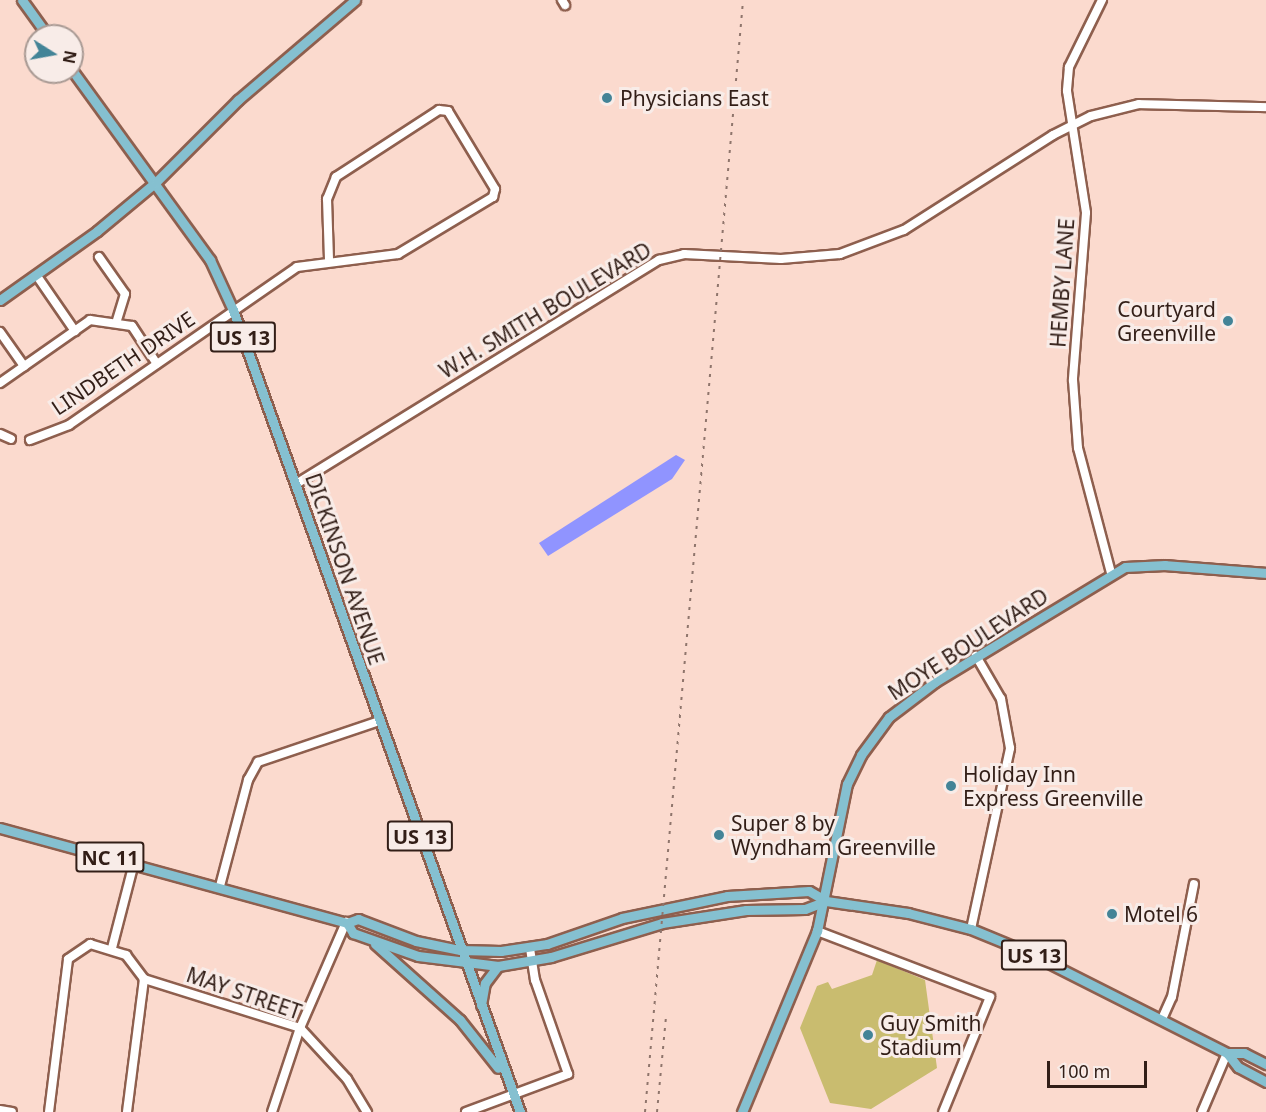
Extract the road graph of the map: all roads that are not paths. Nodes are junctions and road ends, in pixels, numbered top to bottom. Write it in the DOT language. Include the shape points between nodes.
graph roads {
  1 [pos="22,0"];
  2 [pos="355,0"];
  3 [pos="1102,0"];
  4 [pos="39,24"];
  5 [pos="82,84"];
  6 [pos="1266,107"];
  7 [pos="1071,124"];
  8 [pos="156,182"];
  9 [pos="99,257"];
  10 [pos="329,260"];
  11 [pos="37,276"];
  12 [pos="0,300"];
  13 [pos="233,310"];
  14 [pos="116,323"];
  15 [pos="75,331"];
  16 [pos="0,332"];
  17 [pos="157,364"];
  18 [pos="24,366"];
  19 [pos="0,383"];
  20 [pos="0,434"];
  21 [pos="11,439"];
  22 [pos="30,440"];
  23 [pos="296,484"];
  24 [pos="1111,573"];
  25 [pos="1266,573"];
  26 [pos="976,656"];
  27 [pos="379,721"];
  28 [pos="0,828"];
  29 [pos="134,863"];
  30 [pos="1194,884"];
  31 [pos="220,886"];
  32 [pos="826,901"];
  33 [pos="347,922"];
  34 [pos="971,930"];
  35 [pos="817,931"];
  36 [pos="371,940"];
  37 [pos="530,947"];
  38 [pos="112,948"];
  39 [pos="460,950"];
  40 [pos="532,962"];
  41 [pos="465,964"];
  42 [pos="498,966"];
  43 [pos="144,979"];
  44 [pos="481,1007"];
  45 [pos="1162,1019"];
  46 [pos="300,1028"];
  47 [pos="1227,1053"];
  48 [pos="1266,1064"];
  49 [pos="1266,1082"];
  50 [pos="510,1089"];
  51 [pos="0,1110"];
  52 [pos="12,1112"];
  53 [pos="49,1112"];
  54 [pos="127,1112"];
  55 [pos="272,1112"];
  56 [pos="367,1112"];
  57 [pos="466,1112"];
  58 [pos="520,1112"];
  59 [pos="742,1112"];
  60 [pos="943,1112"];
  61 [pos="1202,1112"];
  1 -- 4 [label="main road"];
  2 -- 8 [label="main road" via="226,111"];
  3 -- 7 [label="street, HEMBY LANE" via="1069,67"];
  5 -- 8 [label="main road, DICKINSON AVENUE / US 13"];
  6 -- 7 [label="street, W.H. SMITH BOULEVARD" via="1139,104"];
  7 -- 23 [label="street, W.H. SMITH BOULEVARD" via="904,230 860,248 805,258 699,254 658,260"];
  7 -- 24 [label="street, HEMBY LANE" via="1086,213 1073,380 1078,448"];
  8 -- 11 [label="main road"];
  8 -- 13 [label="main road, DICKINSON AVENUE / US 13" via="210,260"];
  9 -- 14 [label="street" via="124,294"];
  10 -- 10 [label="street, LINDBETH DRIVE" via="327,199 336,177 445,109 495,194 398,254"];
  10 -- 13 [label="street, LINDBETH DRIVE" via="297,267"];
  11 -- 12 [label="main road"];
  11 -- 15 [label="street"];
  13 -- 17 [label="street, LINDBETH DRIVE"];
  13 -- 23 [label="main road, DICKINSON AVENUE / US 13"];
  14 -- 15 [label="street" via="90,320"];
  14 -- 17 [label="street" via="132,326"];
  15 -- 18 [label="street"];
  16 -- 18 [label="street"];
  17 -- 22 [label="street, LINDBETH DRIVE" via="69,425"];
  18 -- 19 [label="street"];
  20 -- 21 [label="street"];
  23 -- 27 [label="main road, DICKINSON AVENUE / US 13"];
  24 -- 25 [label="main road, MOYE BOULEVARD" via="1137,564"];
  24 -- 26 [label="main road, MOYE BOULEVARD"];
  26 -- 32 [label="main road, MOYE BOULEVARD" via="889,717 861,755 841,801"];
  26 -- 34 [label="street" via="1001,699 1010,748"];
  27 -- 31 [label="street" via="258,762 248,780"];
  27 -- 39 [label="main road, DICKINSON AVENUE / US 13"];
  28 -- 29 [label="main road, NC 11"];
  29 -- 31 [label="main road, NC 11"];
  29 -- 38 [label="street"];
  30 -- 45 [label="street" via="1172,997"];
  31 -- 33 [label="main road, NC 11"];
  32 -- 34 [label="main road, US 13" via="908,913"];
  32 -- 35 [label="main road, MOYE BOULEVARD"];
  32 -- 37 [label="main road, US 13" via="809,891 727,896 632,916"];
  32 -- 40 [label="main road, US 13" via="805,909 746,910 662,923"];
  33 -- 36 [label="main road, NC 11" via="349,930"];
  33 -- 39 [label="main road, NC 11" via="358,919 416,941"];
  33 -- 46 [label="street"];
  34 -- 45 [label="main road, US 13" via="1038,957"];
  35 -- 59 [label="main road, MOYE BOULEVARD"];
  35 -- 60 [label="street" via="990,997"];
  36 -- 41 [label="main road, NC 11" via="426,958"];
  36 -- 50 [label="main road" via="460,1020"];
  37 -- 39 [label="main road, US 13"];
  37 -- 40 [label="street"];
  38 -- 43 [label="street" via="134,963"];
  38 -- 53 [label="street" via="90,944 68,959"];
  39 -- 41 [label="main road, DICKINSON AVENUE / US 13"];
  40 -- 42 [label="main road, US 13"];
  40 -- 50 [label="street" via="568,1074"];
  41 -- 42 [label="main road, US 13"];
  41 -- 44 [label="main road, DICKINSON AVENUE"];
  42 -- 44 [label="main road" via="484,983"];
  43 -- 46 [label="street, MAY STREET"];
  43 -- 54 [label="street"];
  44 -- 50 [label="main road, DICKINSON AVENUE"];
  45 -- 47 [label="main road, US 13"];
  46 -- 55 [label="street"];
  46 -- 56 [label="street, MAY STREET" via="347,1079"];
  47 -- 48 [label="main road, US 13" via="1244,1053"];
  47 -- 49 [label="main road, US 13" via="1238,1067"];
  47 -- 61 [label="street"];
  50 -- 57 [label="street"];
  50 -- 58 [label="main road, DICKINSON AVENUE"];
  51 -- 52 [label="street"];
}
